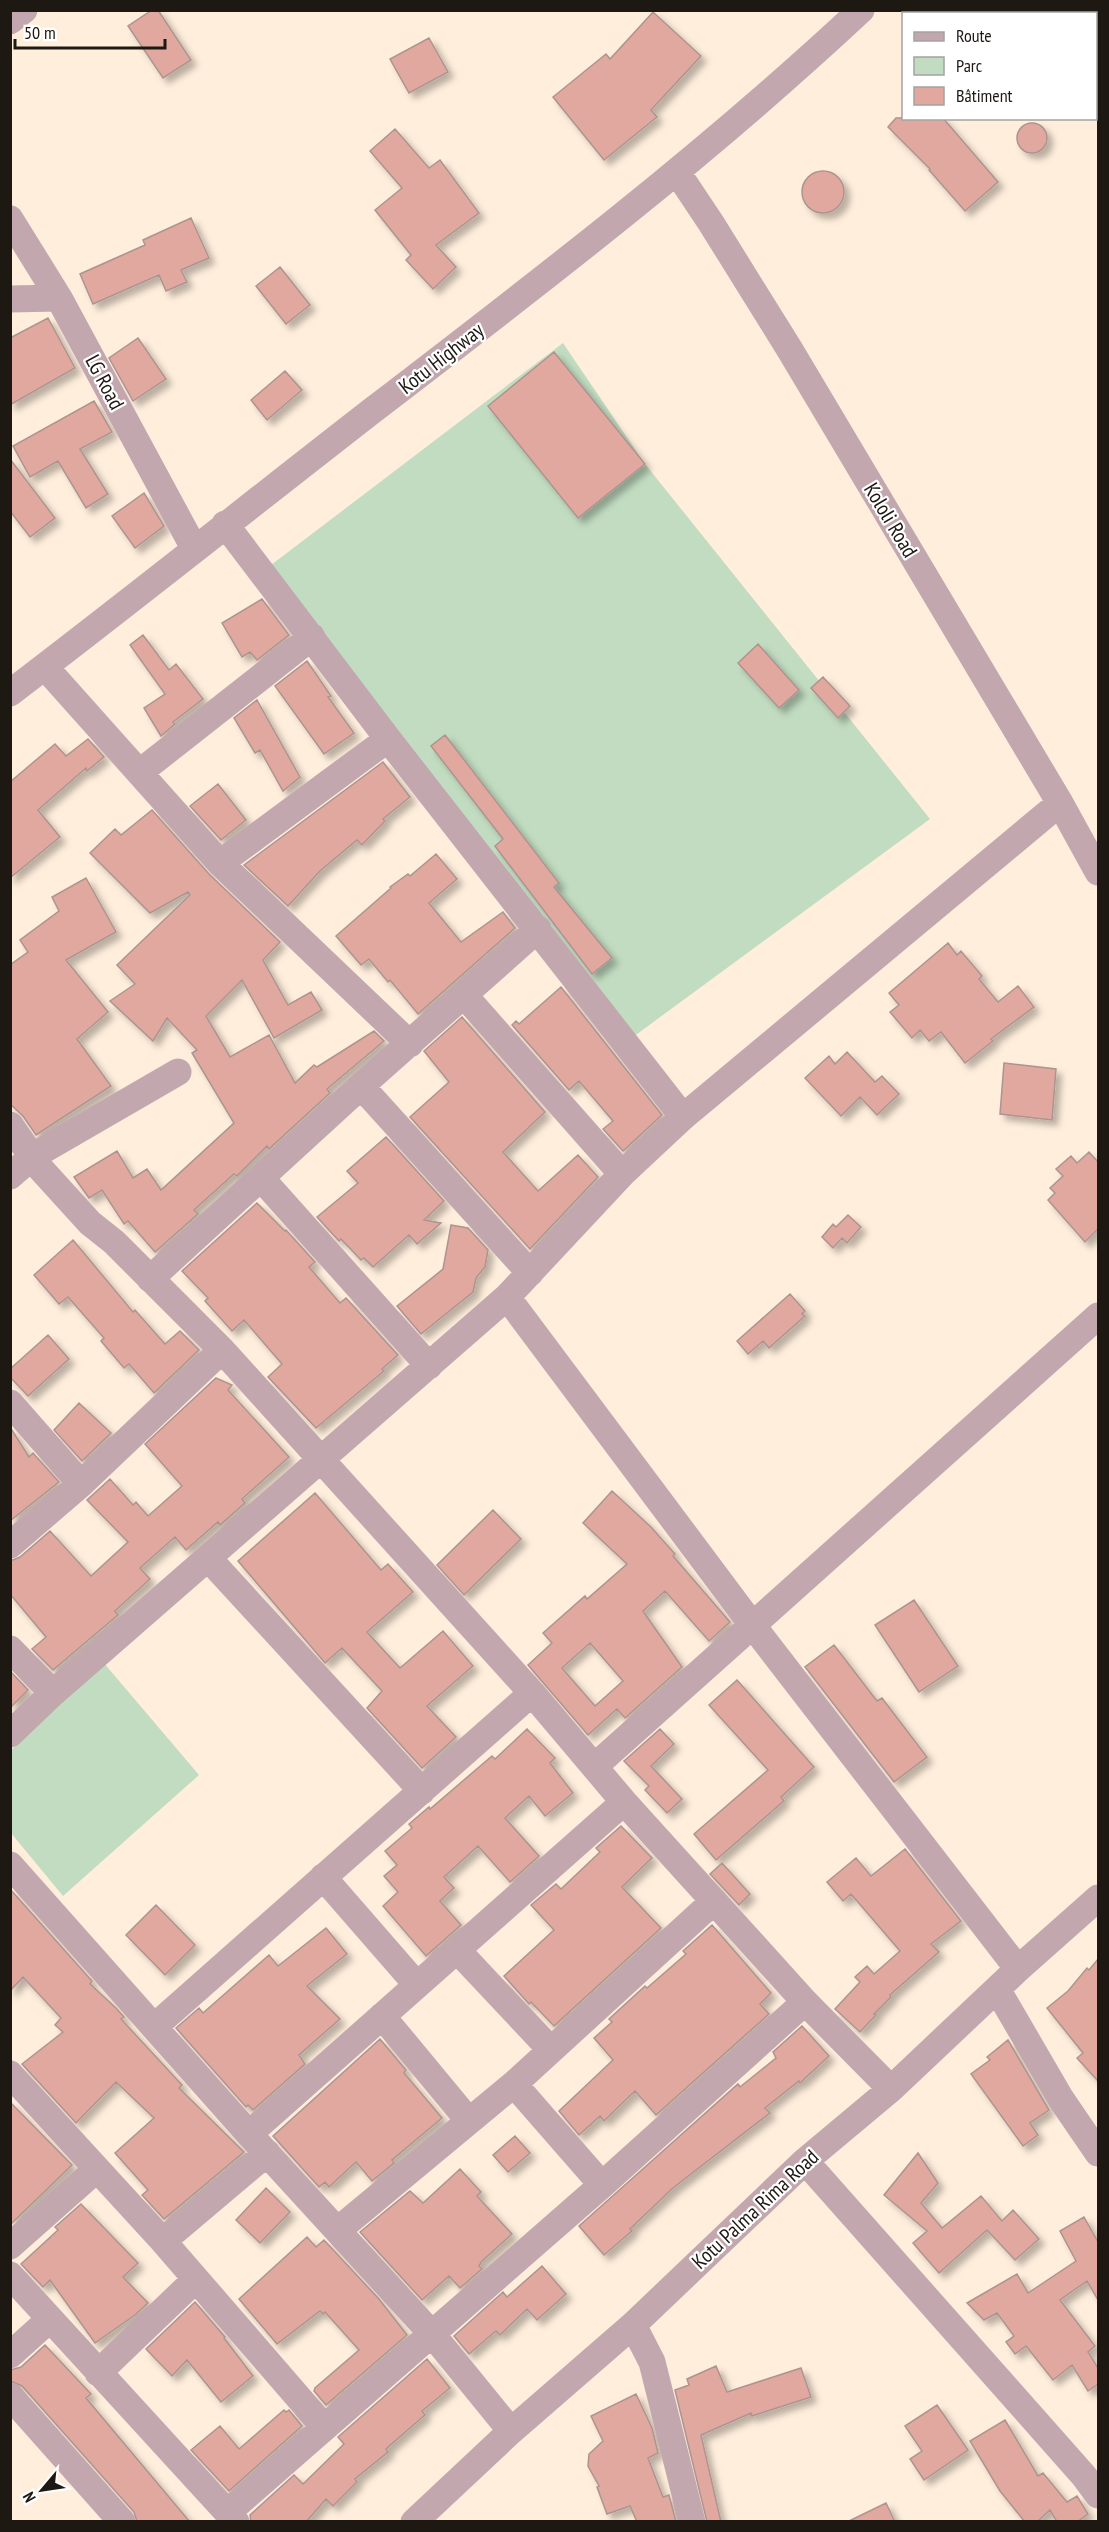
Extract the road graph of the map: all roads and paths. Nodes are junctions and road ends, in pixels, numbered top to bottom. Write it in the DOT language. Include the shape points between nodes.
graph roads {
  1 [pos="24,10"];
  2 [pos="861,10"];
  3 [pos="10,21"];
  4 [pos="677,172"];
  5 [pos="10,219"];
  6 [pos="58,298"];
  7 [pos="10,299"];
  8 [pos="225,524"];
  9 [pos="194,548"];
  10 [pos="312,638"];
  11 [pos="45,667"];
  12 [pos="10,693"];
  13 [pos="388,740"];
  14 [pos="140,772"];
  15 [pos="1060,803"];
  16 [pos="220,863"];
  17 [pos="1098,872"];
  18 [pos="538,930"];
  19 [pos="464,995"];
  20 [pos="410,1044"];
  21 [pos="178,1072"];
  22 [pos="361,1086"];
  23 [pos="683,1118"];
  24 [pos="10,1125"];
  25 [pos="33,1156"];
  26 [pos="622,1174"];
  27 [pos="10,1176"];
  28 [pos="261,1178"];
  29 [pos="530,1273"];
  30 [pos="150,1279"];
  31 [pos="507,1297"];
  32 [pos="1098,1316"];
  33 [pos="222,1350"];
  34 [pos="429,1366"];
  35 [pos="10,1403"];
  36 [pos="322,1458"];
  37 [pos="81,1484"];
  38 [pos="10,1545"];
  39 [pos="208,1558"];
  40 [pos="753,1626"];
  41 [pos="10,1649"];
  42 [pos="53,1693"];
  43 [pos="532,1693"];
  44 [pos="10,1734"];
  45 [pos="595,1766"];
  46 [pos="422,1791"];
  47 [pos="624,1802"];
  48 [pos="10,1865"];
  49 [pos="323,1877"];
  50 [pos="1098,1898"];
  51 [pos="714,1901"];
  52 [pos="457,1950"];
  53 [pos="1018,1969"];
  54 [pos="417,1985"];
  55 [pos="997,1989"];
  56 [pos="805,2002"];
  57 [pos="382,2016"];
  58 [pos="154,2027"];
  59 [pos="552,2050"];
  60 [pos="10,2073"];
  61 [pos="514,2084"];
  62 [pos="891,2089"];
  63 [pos="469,2121"];
  64 [pos="258,2143"];
  65 [pos="1098,2153"];
  66 [pos="805,2161"];
  67 [pos="97,2169"];
  68 [pos="602,2185"];
  69 [pos="338,2230"];
  70 [pos="163,2241"];
  71 [pos="10,2246"];
  72 [pos="10,2275"];
  73 [pos="195,2280"];
  74 [pos="50,2319"];
  75 [pos="633,2325"];
  76 [pos="432,2334"];
  77 [pos="10,2355"];
  78 [pos="98,2373"];
  79 [pos="10,2396"];
  80 [pos="324,2427"];
  81 [pos="512,2431"];
  82 [pos="1098,2495"];
  83 [pos="232,2517"];
  84 [pos="122,2522"];
  85 [pos="414,2522"];
  86 [pos="692,2522"];
  1 -- 3 [label="street"];
  2 -- 4 [label="street, Kotu Highway" via="802,66"];
  4 -- 8 [label="street, Kotu Highway"];
  4 -- 15 [label="street, Kololi Road" via="784,340"];
  5 -- 6 [label="street, LG Road"];
  6 -- 7 [label="street"];
  6 -- 9 [label="street, LG Road"];
  8 -- 9 [label="street, Kotu Highway"];
  8 -- 10 [label="street"];
  9 -- 11 [label="street, Kotu Highway"];
  10 -- 13 [label="street"];
  10 -- 14 [label="street"];
  11 -- 12 [label="street, Kotu Highway"];
  11 -- 14 [label="street"];
  13 -- 16 [label="street"];
  13 -- 18 [label="street"];
  14 -- 16 [label="street"];
  15 -- 17 [label="street, Kololi Road"];
  15 -- 23 [label="street"];
  16 -- 20 [label="street"];
  18 -- 19 [label="street"];
  18 -- 23 [label="street"];
  19 -- 20 [label="street"];
  19 -- 26 [label="street"];
  20 -- 22 [label="street"];
  21 -- 25 [label="street"];
  22 -- 28 [label="street"];
  22 -- 29 [label="street"];
  23 -- 26 [label="street"];
  24 -- 25 [label="street"];
  25 -- 27 [label="street"];
  25 -- 30 [label="street" via="90,1223"];
  26 -- 29 [label="street"];
  28 -- 30 [label="street"];
  28 -- 34 [label="street"];
  29 -- 31 [label="street"];
  30 -- 33 [label="street"];
  31 -- 34 [label="street"];
  31 -- 40 [label="street"];
  32 -- 40 [label="street"];
  33 -- 36 [label="street"];
  33 -- 37 [label="street"];
  34 -- 36 [label="street"];
  35 -- 37 [label="street"];
  36 -- 39 [label="street"];
  36 -- 43 [label="street"];
  37 -- 38 [label="street"];
  39 -- 42 [label="street"];
  39 -- 46 [label="street"];
  40 -- 45 [label="street"];
  40 -- 53 [label="street"];
  41 -- 42 [label="street"];
  42 -- 44 [label="street"];
  43 -- 45 [label="street"];
  43 -- 46 [label="street"];
  45 -- 47 [label="street"];
  46 -- 49 [label="street"];
  47 -- 51 [label="street"];
  47 -- 52 [label="street"];
  48 -- 58 [label="street"];
  49 -- 54 [label="street"];
  49 -- 58 [label="street"];
  50 -- 53 [label="street, Kotu Palma Rima Road"];
  51 -- 56 [label="street"];
  51 -- 59 [label="street"];
  52 -- 54 [label="street"];
  52 -- 59 [label="street"];
  53 -- 55 [label="street, Kotu Palma Rima Road"];
  54 -- 57 [label="street"];
  55 -- 62 [label="street, Kotu Palma Rima Road"];
  55 -- 65 [label="street" via="1061,2099"];
  56 -- 62 [label="street"];
  56 -- 68 [label="street"];
  57 -- 63 [label="street"];
  57 -- 64 [label="street"];
  58 -- 64 [label="street"];
  59 -- 61 [label="street"];
  60 -- 67 [label="street"];
  61 -- 63 [label="street"];
  61 -- 68 [label="street"];
  62 -- 66 [label="street, Kotu Palma Rima Road"];
  63 -- 69 [label="street"];
  64 -- 69 [label="street"];
  64 -- 70 [label="street"];
  66 -- 75 [label="street, Kotu Palma Rima Road"];
  66 -- 82 [label="street"];
  67 -- 70 [label="street"];
  67 -- 71 [label="street"];
  68 -- 76 [label="street"];
  69 -- 76 [label="street"];
  70 -- 73 [label="street"];
  72 -- 74 [label="street"];
  73 -- 78 [label="street"];
  73 -- 80 [label="street"];
  74 -- 77 [label="street"];
  74 -- 78 [label="street"];
  75 -- 81 [label="street, Kotu Palma Rima Road"];
  75 -- 86 [label="street" via="652,2362"];
  76 -- 80 [label="street"];
  76 -- 81 [label="street"];
  78 -- 83 [label="street"];
  79 -- 84 [label="street"];
  80 -- 83 [label="street"];
  81 -- 85 [label="street, Kotu Palma Rima Road"];
}
